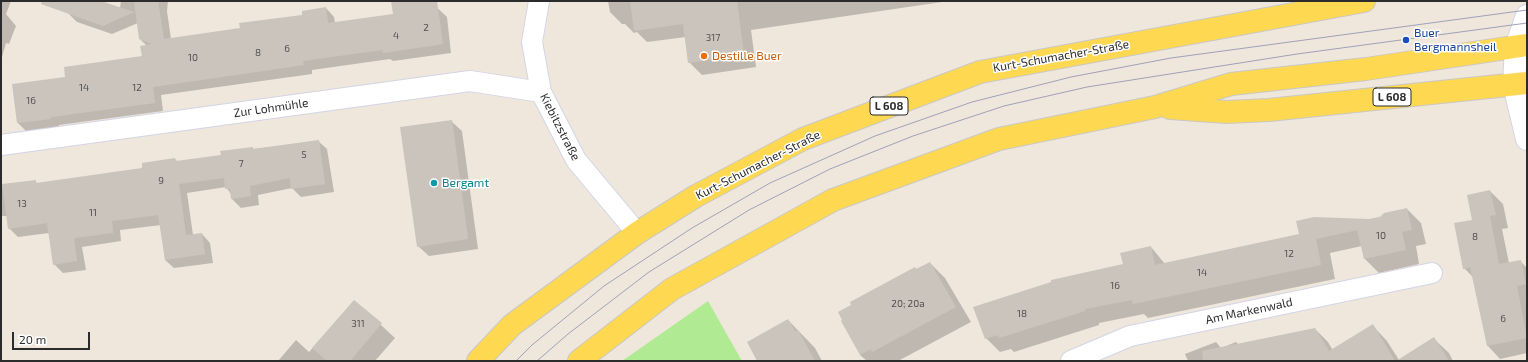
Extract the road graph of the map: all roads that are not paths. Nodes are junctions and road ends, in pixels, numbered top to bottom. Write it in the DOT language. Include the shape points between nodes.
graph roads {
  1 [pos="539,1"];
  2 [pos="1364,1"];
  3 [pos="1527,16"];
  4 [pos="1522,46"];
  5 [pos="1521,84"];
  6 [pos="541,92"];
  7 [pos="1155,107"];
  8 [pos="1527,139"];
  9 [pos="1,145"];
  10 [pos="637,233"];
  11 [pos="1432,273"];
  12 [pos="478,361"];
  13 [pos="579,361"];
  14 [pos="1071,361"];
  1 -- 6 [label="street, Kiebitzstraße" via="532,42"];
  2 -- 10 [label="main road, Kurt-Schumacher-Straße / L 608" via="980,72 803,139 696,196"];
  3 -- 4 [label="street"];
  4 -- 5 [label="street"];
  4 -- 7 [label="main road" via="1366,69 1231,84"];
  5 -- 7 [label="main road, L 608" via="1269,110 1226,112"];
  5 -- 8 [label="street"];
  6 -- 9 [label="street, Zur Lohmühle" via="470,81"];
  6 -- 10 [label="street, Kiebitzstraße" via="576,160"];
  7 -- 13 [label="main road, L 608" via="998,139 832,200 672,289"];
  10 -- 12 [label="main road, Kurt-Schumacher-Straße / L 608" via="512,325"];
  11 -- 14 [label="street, Am Markenwald" via="1130,336"];
}
